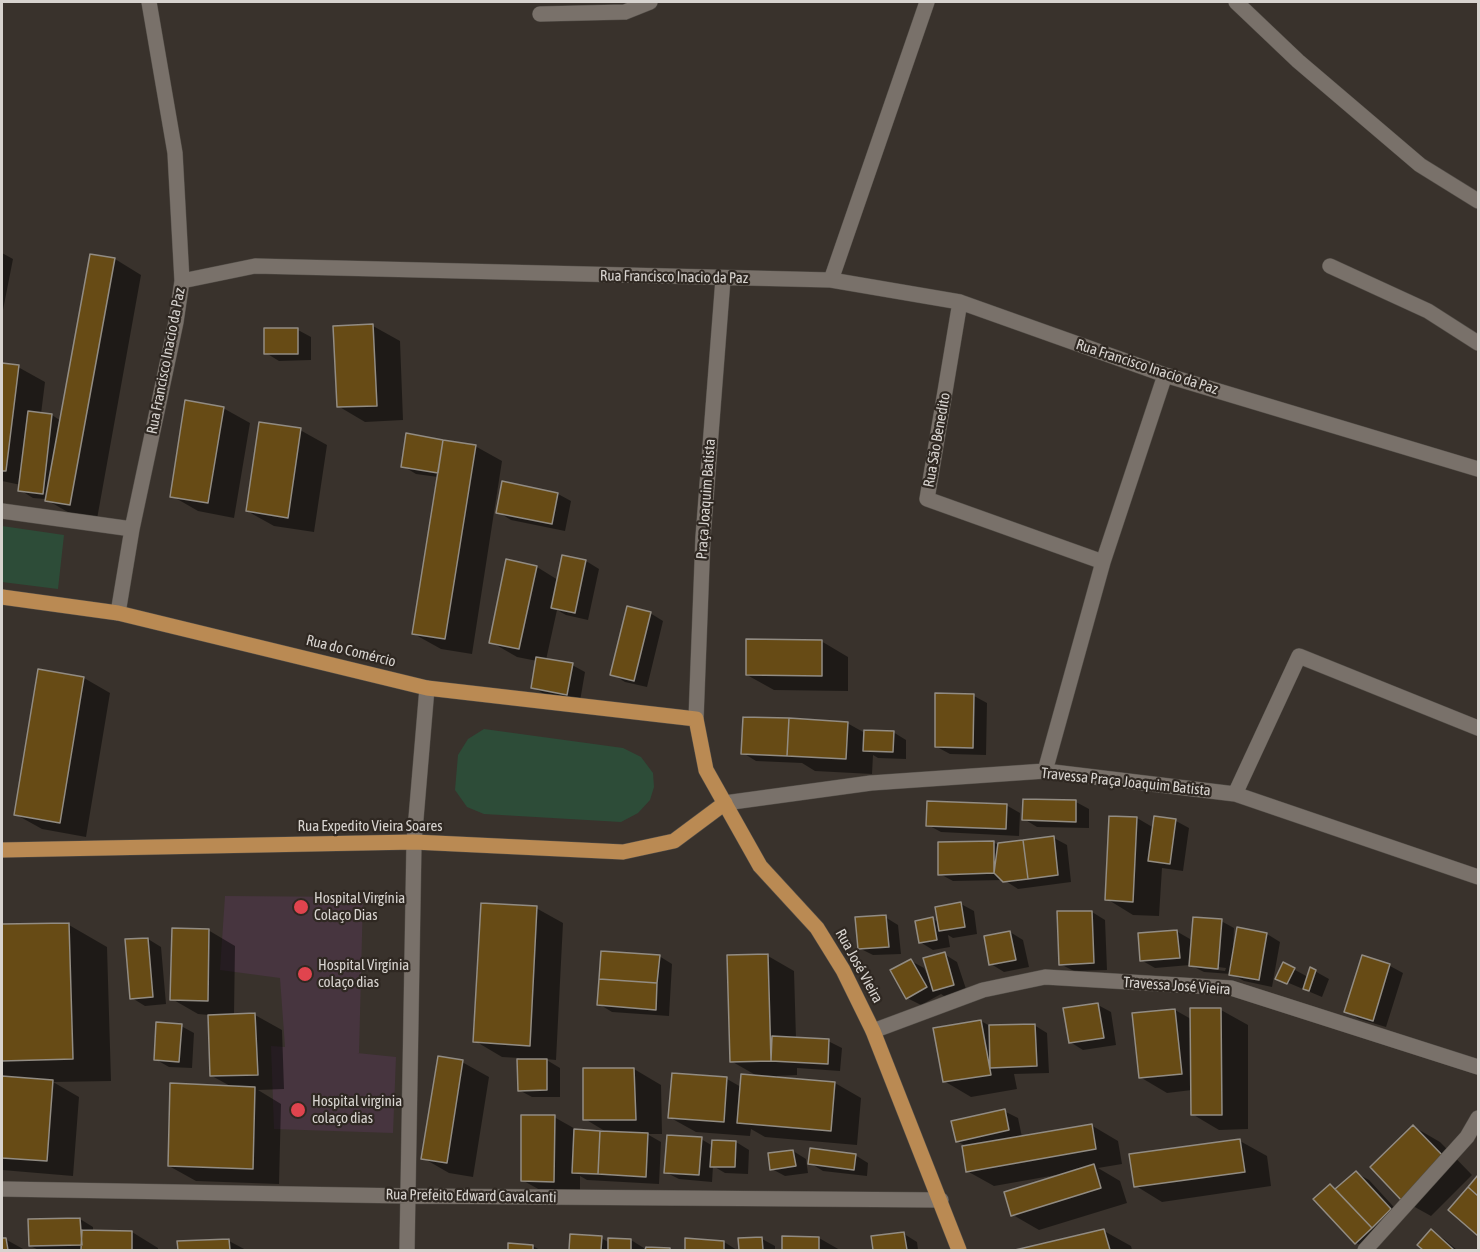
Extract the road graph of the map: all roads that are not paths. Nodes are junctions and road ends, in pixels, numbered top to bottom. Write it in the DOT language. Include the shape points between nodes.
graph roads {
  1 [pos="149,2"];
  2 [pos="650,2"];
  3 [pos="927,2"];
  4 [pos="1236,2"];
  5 [pos="540,14"];
  6 [pos="1479,201"];
  7 [pos="1330,266"];
  8 [pos="723,279"];
  9 [pos="831,280"];
  10 [pos="182,281"];
  11 [pos="960,302"];
  12 [pos="1479,343"];
  13 [pos="1165,375"];
  14 [pos="1479,469"];
  15 [pos="2,510"];
  16 [pos="132,529"];
  17 [pos="1103,562"];
  18 [pos="2,597"];
  19 [pos="118,613"];
  20 [pos="427,688"];
  21 [pos="696,720"];
  22 [pos="1479,728"];
  23 [pos="1045,771"];
  24 [pos="1235,794"];
  25 [pos="725,803"];
  26 [pos="414,842"];
  27 [pos="2,850"];
  28 [pos="1478,874"];
  29 [pos="873,1031"];
  30 [pos="1479,1067"];
  31 [pos="1479,1118"];
  32 [pos="2,1189"];
  33 [pos="407,1196"];
  34 [pos="940,1200"];
  35 [pos="408,1251"];
  36 [pos="959,1251"];
  37 [pos="1365,1251"];
  1 -- 10 [label="street" via="175,153"];
  2 -- 5 [label="street" via="626,12"];
  3 -- 9 [label="street"];
  4 -- 6 [label="street" via="1420,165"];
  7 -- 12 [label="street" via="1428,310"];
  8 -- 9 [label="street, Rua Francisco Inacio da Paz"];
  8 -- 10 [label="street, Rua Francisco Inacio da Paz" via="255,267"];
  8 -- 21 [label="street, Praça Joaquim Batista" via="703,537"];
  9 -- 11 [label="street, Rua Francisco Inacio da Paz"];
  10 -- 16 [label="street, Rua Francisco Inacio da Paz"];
  11 -- 13 [label="street, Rua Francisco Inacio da Paz"];
  11 -- 17 [label="street, Rua São Benedito" via="927,499"];
  13 -- 14 [label="street, Rua Francisco Inacio da Paz"];
  13 -- 17 [label="street"];
  15 -- 16 [label="street"];
  16 -- 19 [label="street, Rua Francisco Inacio da Paz"];
  17 -- 23 [label="street"];
  18 -- 19 [label="main road, Rua do Comércio"];
  19 -- 20 [label="main road, Rua do Comércio"];
  20 -- 21 [label="main road, Rua do Comércio"];
  20 -- 26 [label="street"];
  21 -- 25 [label="main road, Rua José Vieira" via="706,770"];
  22 -- 24 [label="street" via="1299,656"];
  23 -- 24 [label="street, Travessa Praça Joaquim Batista"];
  23 -- 25 [label="street, Travessa Praça Joaquim Batista" via="870,783"];
  24 -- 28 [label="street, Travessa Praça Joaquim Batista"];
  25 -- 26 [label="main road, Rua Expedito Vieira Soares" via="674,841 623,852"];
  25 -- 29 [label="main road, Rua José Vieira" via="760,866 817,928"];
  26 -- 27 [label="main road, Rua Expedito Vieira Soares"];
  26 -- 33 [label="street"];
  29 -- 30 [label="street, Travessa José Vieira" via="983,990 1045,977 1231,988"];
  29 -- 34 [label="main road, Rua José Vieira"];
  31 -- 37 [label="street" via="1467,1137"];
  32 -- 33 [label="street, Rua Prefeito Edward Cavalcanti"];
  33 -- 34 [label="street, Rua Prefeito Edward Cavalcanti"];
  33 -- 35 [label="street"];
  34 -- 36 [label="main road, Rua José Vieira"];
}
